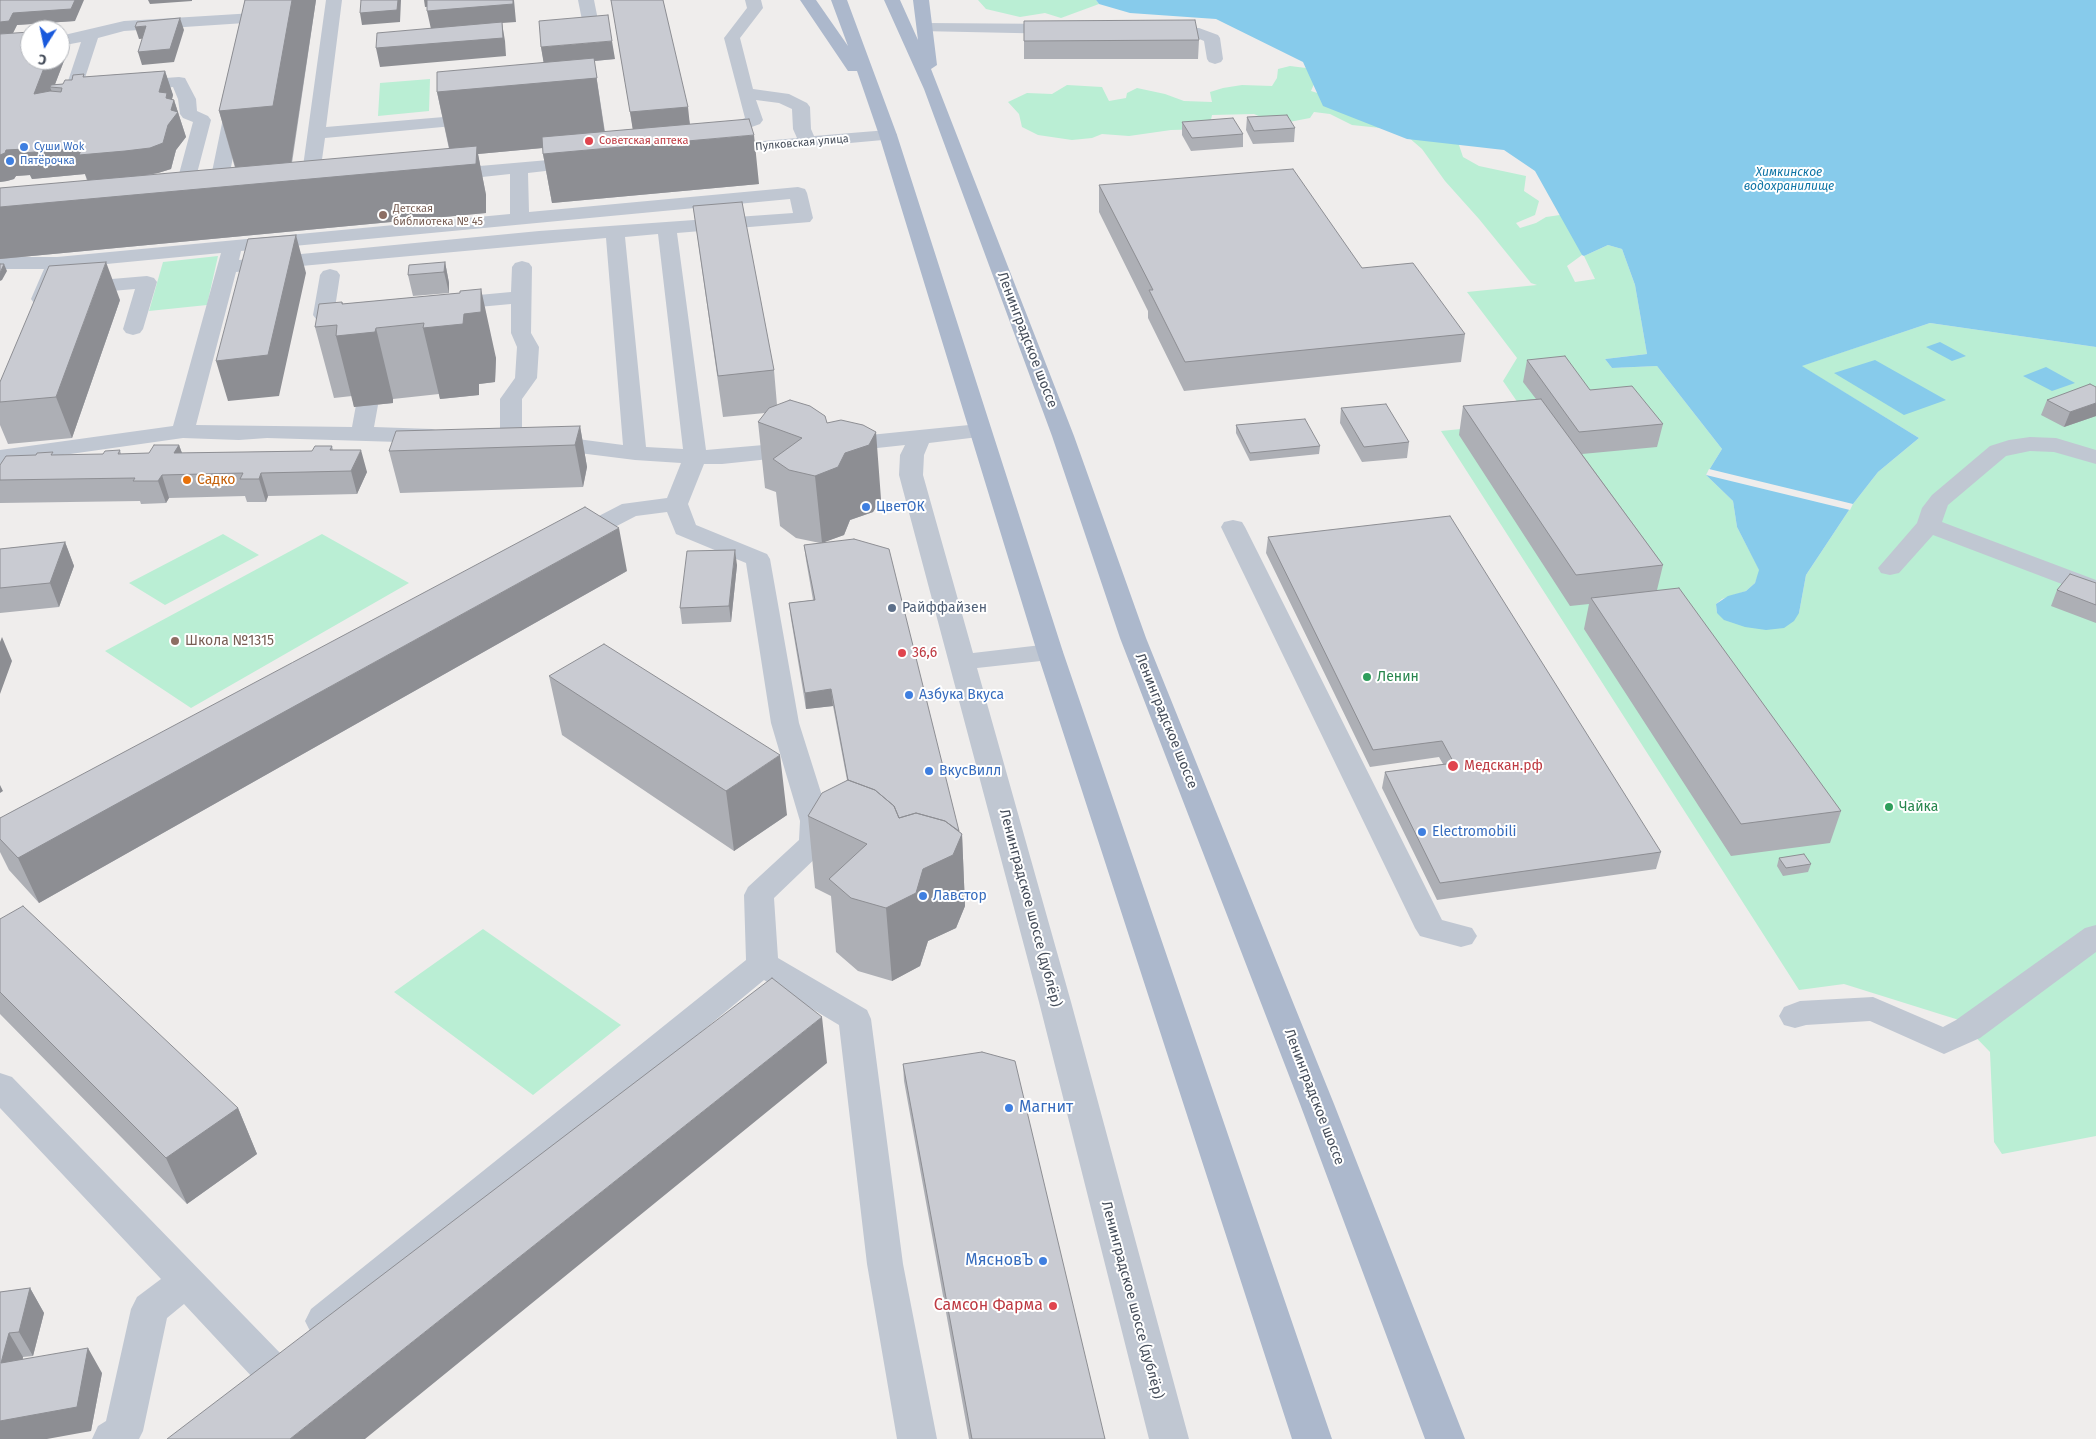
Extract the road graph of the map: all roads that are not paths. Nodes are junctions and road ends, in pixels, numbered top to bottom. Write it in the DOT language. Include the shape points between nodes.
graph roads {
  1 [pos="334,0"];
  2 [pos="586,0"];
  3 [pos="753,0"];
  4 [pos="808,0"];
  5 [pos="839,0"];
  6 [pos="892,0"];
  7 [pos="921,0"];
  8 [pos="213,6"];
  9 [pos="182,23"];
  10 [pos="591,25"];
  11 [pos="926,28"];
  12 [pos="1082,29"];
  13 [pos="1140,31"];
  14 [pos="91,35"];
  15 [pos="70,39"];
  16 [pos="246,57"];
  17 [pos="1215,59"];
  18 [pos="239,86"];
  19 [pos="932,89"];
  20 [pos="746,93"];
  21 [pos="874,94"];
  22 [pos="493,118"];
  23 [pos="699,131"];
  24 [pos="317,134"];
  25 [pos="888,135"];
  26 [pos="807,142"];
  27 [pos="700,152"];
  28 [pos="603,160"];
  29 [pos="518,168"];
  30 [pos="424,177"];
  31 [pos="328,186"];
  32 [pos="309,188"];
  33 [pos="291,190"];
  34 [pos="234,195"];
  35 [pos="216,196"];
  36 [pos="181,200"];
  37 [pos="162,202"];
  38 [pos="520,219"];
  39 [pos="667,226"];
  40 [pos="615,231"];
  41 [pos="233,247"];
  42 [pos="0,263"];
  43 [pos="57,263"];
  44 [pos="227,267"];
  45 [pos="522,267"];
  46 [pos="330,275"];
  47 [pos="45,290"];
  48 [pos="522,297"];
  49 [pos="429,305"];
  50 [pos="371,310"];
  51 [pos="33,318"];
  52 [pos="133,329"];
  53 [pos="367,405"];
  54 [pos="183,431"];
  55 [pos="979,431"];
  56 [pos="362,434"];
  57 [pos="453,437"];
  58 [pos="920,437"];
  59 [pos="635,453"];
  60 [pos="0,457"];
  61 [pos="695,457"];
  62 [pos="2096,457"];
  63 [pos="676,504"];
  64 [pos="1929,524"];
  65 [pos="1234,527"];
  66 [pos="551,551"];
  67 [pos="1890,568"];
  68 [pos="2096,589"];
  69 [pos="1050,652"];
  70 [pos="962,662"];
  71 [pos="1461,936"];
  72 [pos="2096,936"];
  73 [pos="762,964"];
  74 [pos="1795,1016"];
  75 [pos="0,1086"];
  76 [pos="186,1281"];
  77 [pos="112,1439"];
  78 [pos="917,1439"];
  79 [pos="1169,1439"];
  80 [pos="1312,1439"];
  81 [pos="1445,1439"];
  1 -- 24 [label="street"];
  2 -- 10 [label="street"];
  3 -- 20 [label="street" via="755,8 732,38"];
  4 -- 21 [label="main road"];
  5 -- 21 [label="main road"];
  6 -- 19 [label="main road, Ленинградское шоссе"];
  7 -- 11 [label="main road"];
  8 -- 9 [label="street"];
  9 -- 14 [label="street" via="124,26"];
  9 -- 16 [label="street" via="254,18"];
  11 -- 12 [label="street"];
  11 -- 19 [label="main road"];
  13 -- 17 [label="street" via="1199,33 1212,38"];
  14 -- 15 [label="street"];
  14 -- 36 [label="street" via="73,90 179,82 187,99 189,114 202,120"];
  18 -- 35 [label="street"];
  19 -- 81 [label="main road, Ленинградское шоссе" via="1063,436 1133,638"];
  20 -- 23 [label="street" via="754,120 738,127"];
  20 -- 26 [label="street" via="783,98 801,107 802,129"];
  21 -- 25 [label="main road"];
  22 -- 24 [label="street"];
  24 -- 32 [label="street"];
  25 -- 26 [label="street, Пулковская улица"];
  25 -- 55 [label="main road"];
  26 -- 27 [label="street, Пулковская улица"];
  28 -- 29 [label="street"];
  29 -- 30 [label="street"];
  29 -- 38 [label="street"];
  31 -- 32 [label="street"];
  32 -- 33 [label="street"];
  34 -- 35 [label="street"];
  35 -- 36 [label="street"];
  36 -- 37 [label="street"];
  38 -- 39 [label="street" via="798,193 803,218"];
  38 -- 41 [label="street"];
  39 -- 40 [label="street"];
  39 -- 61 [label="street"];
  40 -- 44 [label="street"];
  40 -- 59 [label="street"];
  41 -- 43 [label="street"];
  41 -- 44 [label="street"];
  42 -- 43 [label="street"];
  43 -- 47 [label="street"];
  44 -- 54 [label="street"];
  45 -- 48 [label="street"];
  46 -- 50 [label="street" via="323,315"];
  47 -- 51 [label="street"];
  47 -- 52 [label="street" via="147,282"];
  48 -- 49 [label="street"];
  48 -- 59 [label="street" via="522,333 528,347 526,378 510,399 501,438"];
  53 -- 56 [label="street"];
  54 -- 56 [label="street"];
  54 -- 60 [label="street"];
  55 -- 58 [label="street"];
  55 -- 69 [label="main road"];
  56 -- 57 [label="street"];
  58 -- 61 [label="street"];
  58 -- 70 [label="street, Ленинградское шоссе (дублёр)" via="912,455 911,476"];
  59 -- 61 [label="street"];
  61 -- 63 [label="street"];
  62 -- 64 [label="street" via="2056,445 2009,447 1998,452 1940,500"];
  63 -- 66 [label="street" via="630,509"];
  63 -- 73 [label="street" via="685,529 758,558 785,723 815,821 813,844 759,895"];
  64 -- 67 [label="street"];
  64 -- 68 [label="street"];
  65 -- 71 [label="street" via="1432,928"];
  69 -- 70 [label="street"];
  69 -- 80 [label="main road"];
  70 -- 79 [label="street, Ленинградское шоссе (дублёр)"];
  72 -- 74 [label="street" via="1968,1029 1944,1041 1873,1009 1800,1013"];
  73 -- 76 [label="street" via="275,1360"];
  73 -- 78 [label="street" via="855,1019 885,1264"];
  75 -- 76 [label="street"];
  76 -- 77 [label="street" via="150,1309 123,1430"];
}
